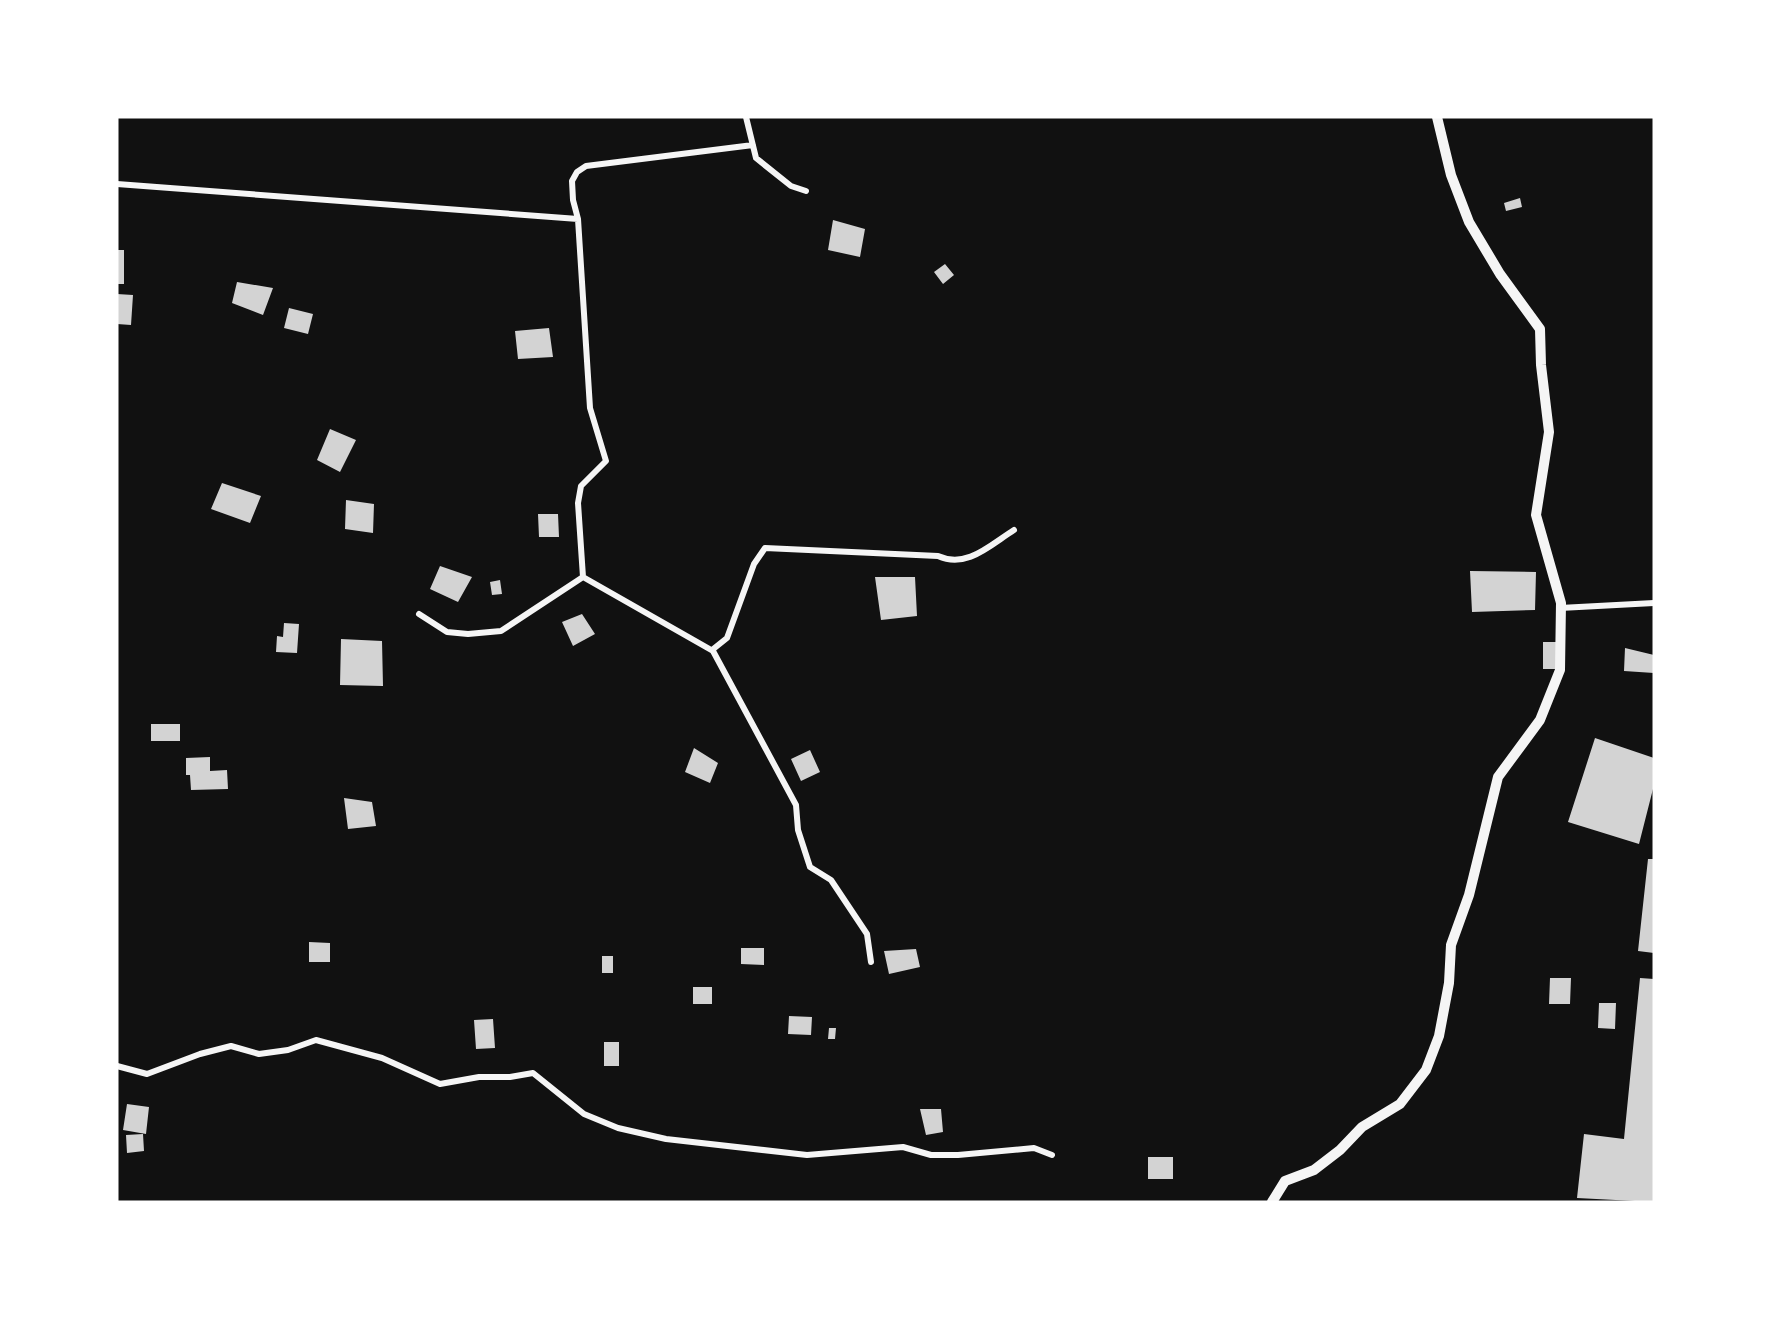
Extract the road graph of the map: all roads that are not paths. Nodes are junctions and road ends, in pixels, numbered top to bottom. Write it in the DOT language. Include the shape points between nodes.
graph roads {
  1 [pos="746,117"];
  2 [pos="1437,117"];
  3 [pos="753,145"];
  4 [pos="117,184"];
  5 [pos="806,191"];
  6 [pos="578,219"];
  7 [pos="1014,530"];
  8 [pos="584,577"];
  9 [pos="1654,603"];
  10 [pos="1559,608"];
  11 [pos="419,614"];
  12 [pos="712,650"];
  13 [pos="871,962"];
  14 [pos="117,1066"];
  15 [pos="1052,1155"];
  16 [pos="1272,1202"];
  1 -- 3 [label="street"];
  2 -- 10 [label="street" via="1451,175 1469,222 1540,330 1549,432 1536,515 1561,603"];
  3 -- 5 [label="street" via="756,158 791,186"];
  3 -- 6 [label="street" via="586,166 572,181"];
  4 -- 6 [label="street"];
  6 -- 8 [label="street" via="590,408 606,461 580,486"];
  7 -- 12 [label="street" via="960,561 938,556 765,548 754,564 727,638"];
  8 -- 11 [label="street" via="501,631 447,632"];
  8 -- 12 [label="street"];
  9 -- 10 [label="street"];
  10 -- 16 [label="street" via="1560,670 1540,720 1498,777 1469,895 1451,945 1439,1036 1426,1071 1400,1104 1362,1127 1314,1170 1284,1181"];
  12 -- 13 [label="street" via="796,805 798,830 810,867 831,880 867,934"];
  14 -- 15 [label="street" via="147,1074 231,1046 259,1054 288,1050 316,1040 382,1058 440,1084 533,1073 584,1114 618,1128 666,1139 807,1155 903,1148 931,1155 1034,1148"];
}
